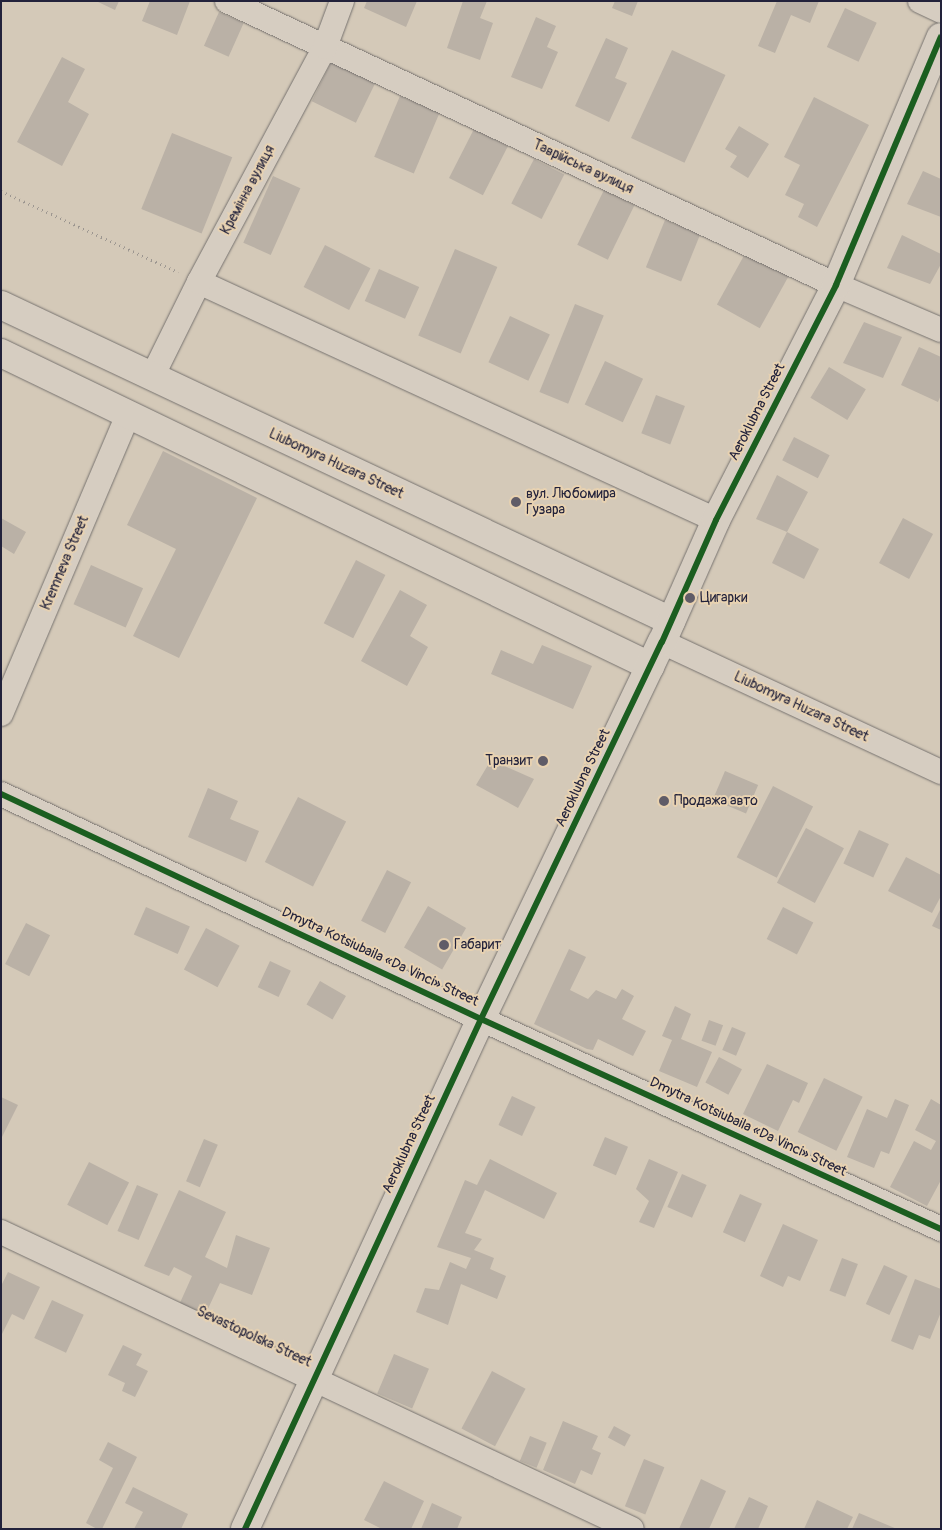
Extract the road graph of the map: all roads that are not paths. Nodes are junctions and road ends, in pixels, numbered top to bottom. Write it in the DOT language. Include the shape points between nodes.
graph roads {
  1 [pos="227,1"];
  2 [pos="342,1"];
  3 [pos="920,1"];
  4 [pos="941,11"];
  5 [pos="941,36"];
  6 [pos="325,46"];
  7 [pos="199,282"];
  8 [pos="836,285"];
  9 [pos="1,305"];
  10 [pos="941,330"];
  11 [pos="1,353"];
  12 [pos="152,377"];
  13 [pos="129,413"];
  14 [pos="716,520"];
  15 [pos="667,632"];
  16 [pos="650,666"];
  17 [pos="1,714"];
  18 [pos="941,772"];
  19 [pos="1,794"];
  20 [pos="481,1018"];
  21 [pos="941,1229"];
  22 [pos="1,1232"];
  23 [pos="314,1378"];
  24 [pos="245,1529"];
  25 [pos="632,1529"];
  1 -- 6 [label="street, Таврійська вулиця"];
  2 -- 6 [label="street, Кремінна вулиця"];
  3 -- 4 [label="street"];
  5 -- 8 [label="street, Aeroklubna Street"];
  6 -- 7 [label="street, Кремінна вулиця"];
  6 -- 8 [label="street, Таврійська вулиця"];
  7 -- 12 [label="street, Кремінна вулиця"];
  7 -- 14 [label="street"];
  8 -- 10 [label="street, Таврійська вулиця"];
  8 -- 14 [label="street, Aeroklubna Street"];
  9 -- 12 [label="street, Liubomyra Huzara Street"];
  11 -- 13 [label="street"];
  12 -- 15 [label="street, Liubomyra Huzara Street"];
  13 -- 16 [label="street"];
  13 -- 17 [label="street, Kremneva Street"];
  14 -- 15 [label="street, Aeroklubna Street"];
  15 -- 16 [label="street, Aeroklubna Street"];
  15 -- 18 [label="street, Liubomyra Huzara Street"];
  16 -- 20 [label="street, Aeroklubna Street"];
  19 -- 20 [label="street, Dmytra Kotsiubaila «Da Vinci» Street"];
  20 -- 21 [label="street, Dmytra Kotsiubaila «Da Vinci» Street"];
  20 -- 23 [label="street, Aeroklubna Street"];
  22 -- 23 [label="street, Sevastopolska Street"];
  23 -- 24 [label="street, Aeroklubna Street"];
  23 -- 25 [label="street, Sevastopolska Street"];
}
